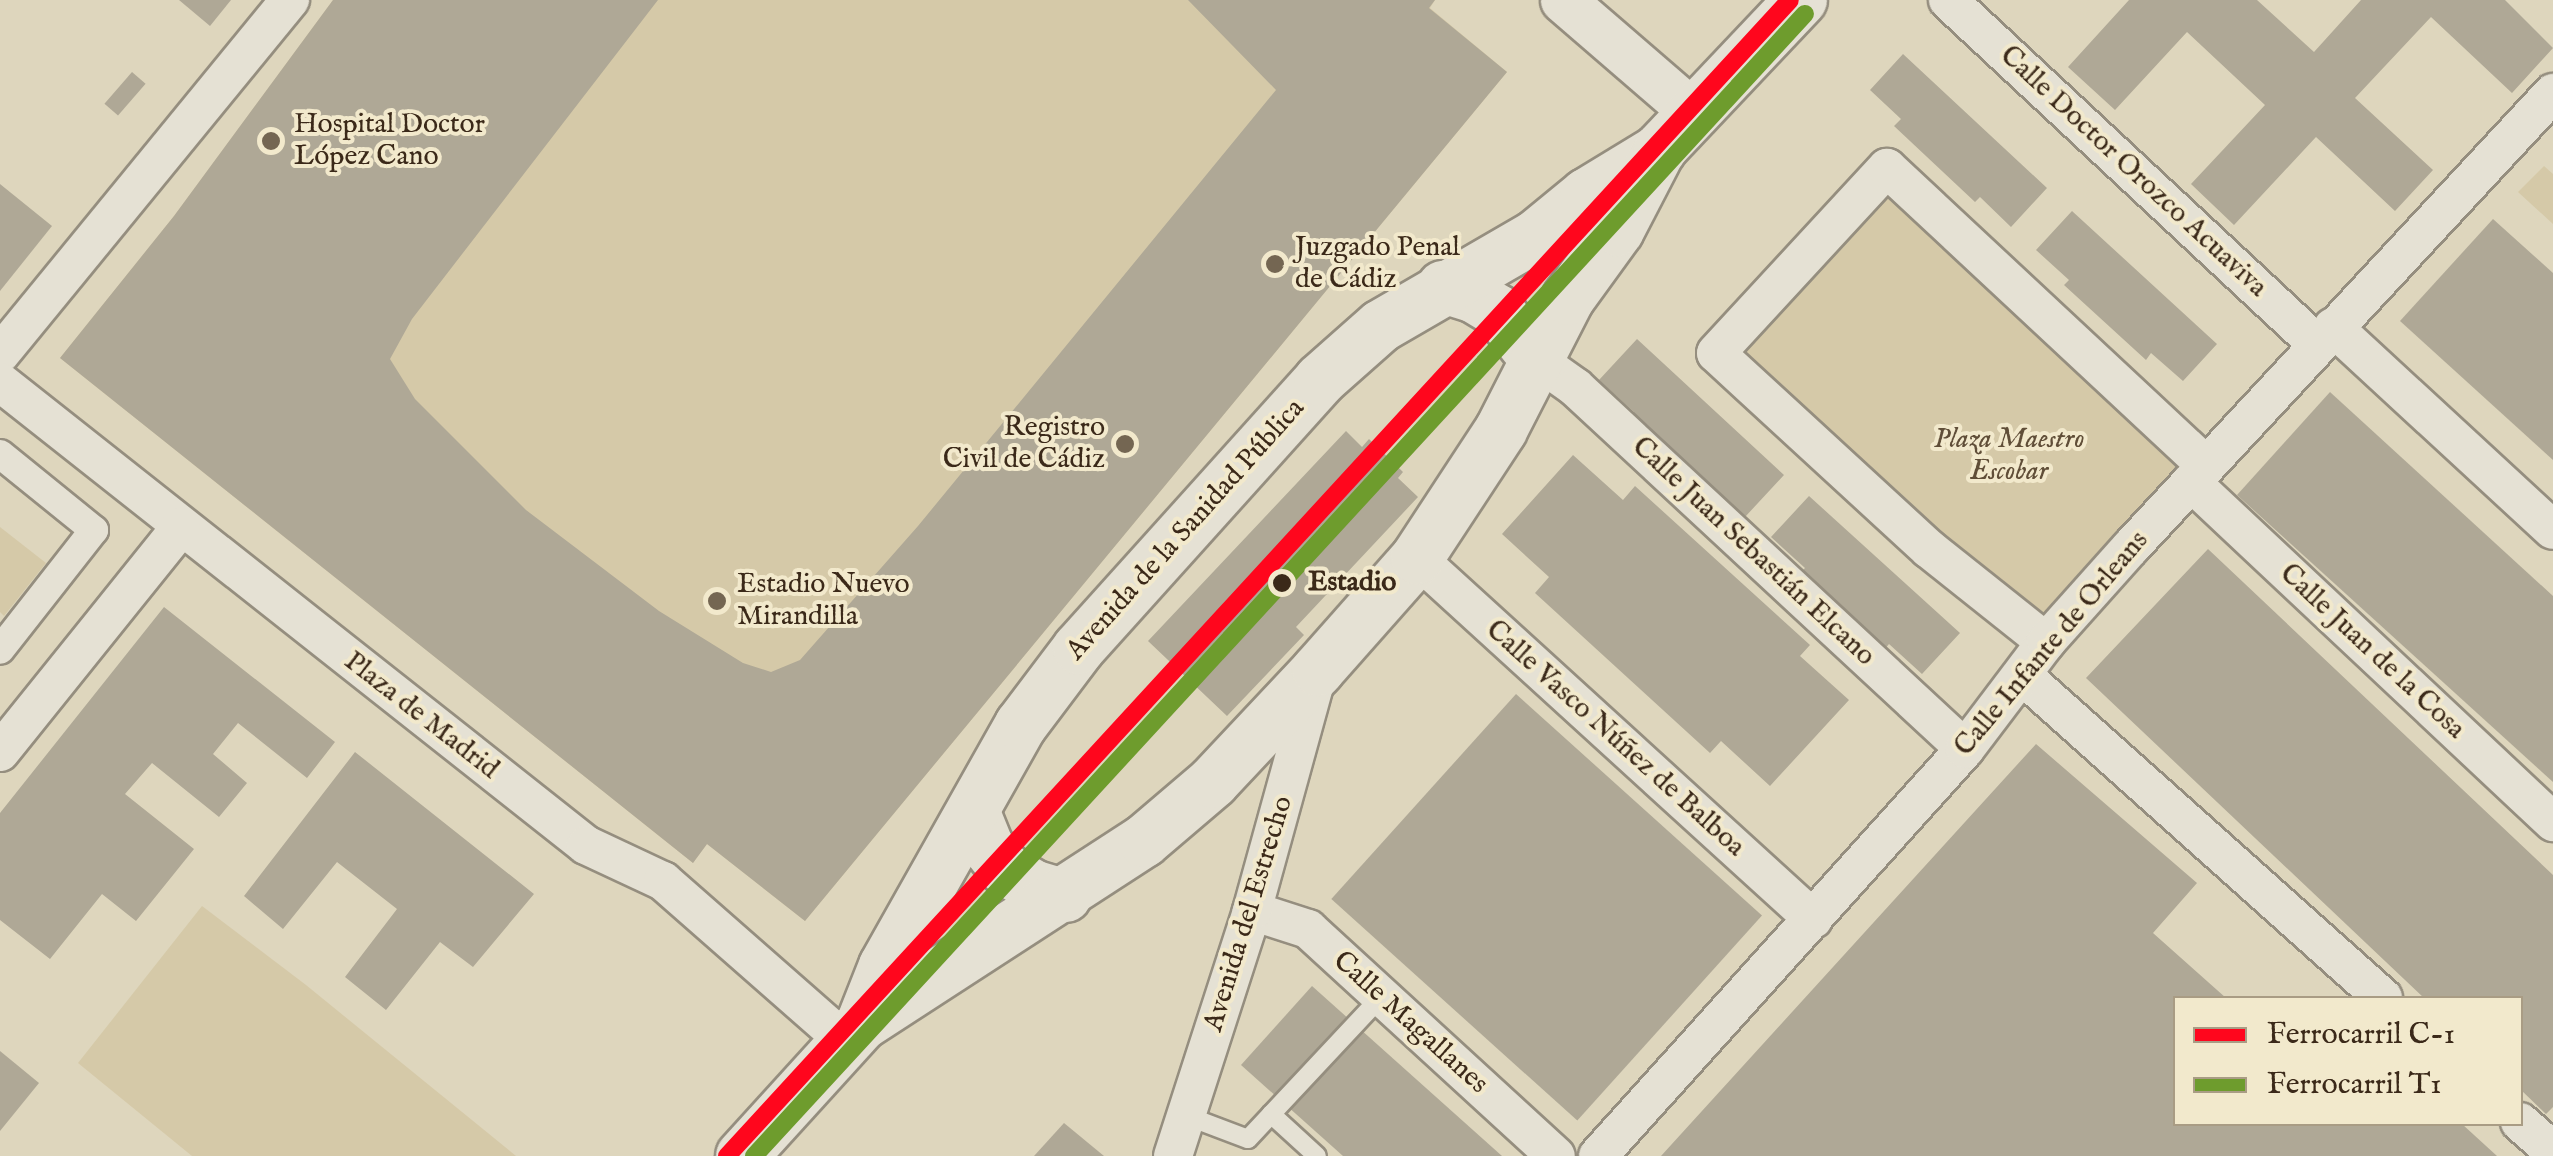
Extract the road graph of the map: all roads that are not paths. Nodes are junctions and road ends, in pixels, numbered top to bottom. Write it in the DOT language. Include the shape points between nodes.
graph roads {
  1 [pos="290,0"];
  2 [pos="1564,0"];
  3 [pos="1801,0"];
  4 [pos="1948,0"];
  5 [pos="2553,93"];
  6 [pos="1677,131"];
  7 [pos="1443,287"];
  8 [pos="2325,336"];
  9 [pos="0,354"];
  10 [pos="1537,360"];
  11 [pos="0,382"];
  12 [pos="0,454"];
  13 [pos="2198,474"];
  14 [pos="180,527"];
  15 [pos="2553,530"];
  16 [pos="1416,558"];
  17 [pos="2046,642"];
  18 [pos="0,650"];
  19 [pos="1318,670"];
  20 [pos="2022,676"];
  21 [pos="1965,749"];
  22 [pos="0,752"];
  23 [pos="974,813"];
  24 [pos="2553,822"];
  25 [pos="1065,896"];
  26 [pos="1252,911"];
  27 [pos="1813,919"];
  28 [pos="1382,996"];
  29 [pos="2381,996"];
  30 [pos="854,1033"];
  31 [pos="1270,1114"];
  32 [pos="1187,1116"];
  33 [pos="2523,1125"];
  34 [pos="2553,1151"];
  35 [pos="742,1156"];
  36 [pos="1173,1156"];
  37 [pos="1316,1156"];
  38 [pos="1556,1156"];
  39 [pos="1598,1156"];
  1 -- 9 [label="street"];
  2 -- 6 [label="street"];
  3 -- 6 [label="main road, Avenida de la Sanidad Pública"];
  4 -- 8 [label="street, Calle Doctor Orozco Acuaviva"];
  5 -- 8 [label="street, Calle Infante de Orleans"];
  6 -- 7 [label="main road, Avenida de la Sanidad Pública" via="1536,236"];
  6 -- 10 [label="main road, Avenida de la Sanidad Pública" via="1568,299"];
  7 -- 10 [label="main road" via="1498,311"];
  7 -- 23 [label="main road, Avenida de la Sanidad Pública" via="1381,326 1320,380 1079,648 1021,724"];
  8 -- 13 [label="street, Calle Infante de Orleans"];
  8 -- 15 [label="street, Calle Doctor Orozco Acuaviva"];
  10 -- 16 [label="main road, Avenida de la Sanidad Pública" via="1501,430"];
  10 -- 21 [label="street, Calle Juan Sebastián Elcano" via="1575,387"];
  11 -- 14 [label="street, Plaza de Madrid"];
  12 -- 18 [label="street" via="94,530"];
  13 -- 17 [label="street, Calle Infante de Orleans"];
  13 -- 17 [label="street" via="1887,168 1716,353 1928,550"];
  13 -- 24 [label="street, Calle Juan de la Cosa"];
  14 -- 22 [label="street"];
  14 -- 30 [label="street, Plaza de Madrid" via="586,845 664,882"];
  16 -- 19 [label="main road, Avenida de la Sanidad Pública"];
  16 -- 27 [label="street, Calle Vasco Núñez de Balboa"];
  17 -- 20 [label="street, Calle Infante de Orleans"];
  19 -- 25 [label="main road, Avenida de la Sanidad Pública" via="1214,782"];
  19 -- 26 [label="street, Avenida del Estrecho"];
  20 -- 21 [label="street, Calle Infante de Orleans"];
  20 -- 29 [label="street"];
  21 -- 27 [label="street, Calle Infante de Orleans"];
  23 -- 25 [label="main road" via="1004,869"];
  23 -- 30 [label="main road, Avenida de la Sanidad Pública"];
  25 -- 30 [label="main road, Avenida de la Sanidad Pública"];
  26 -- 28 [label="street, Calle Magallanes" via="1308,929"];
  26 -- 32 [label="street, Avenida del Estrecho"];
  27 -- 39 [label="street, Calle Infante de Orleans"];
  28 -- 31 [label="lane"];
  28 -- 38 [label="street, Calle Magallanes"];
  30 -- 35 [label="main road, Avenida de la Sanidad Pública"];
  31 -- 32 [label="lane" via="1248,1138"];
  31 -- 37 [label="lane"];
  32 -- 36 [label="street, Avenida del Estrecho"];
  33 -- 34 [label="street"];
}
